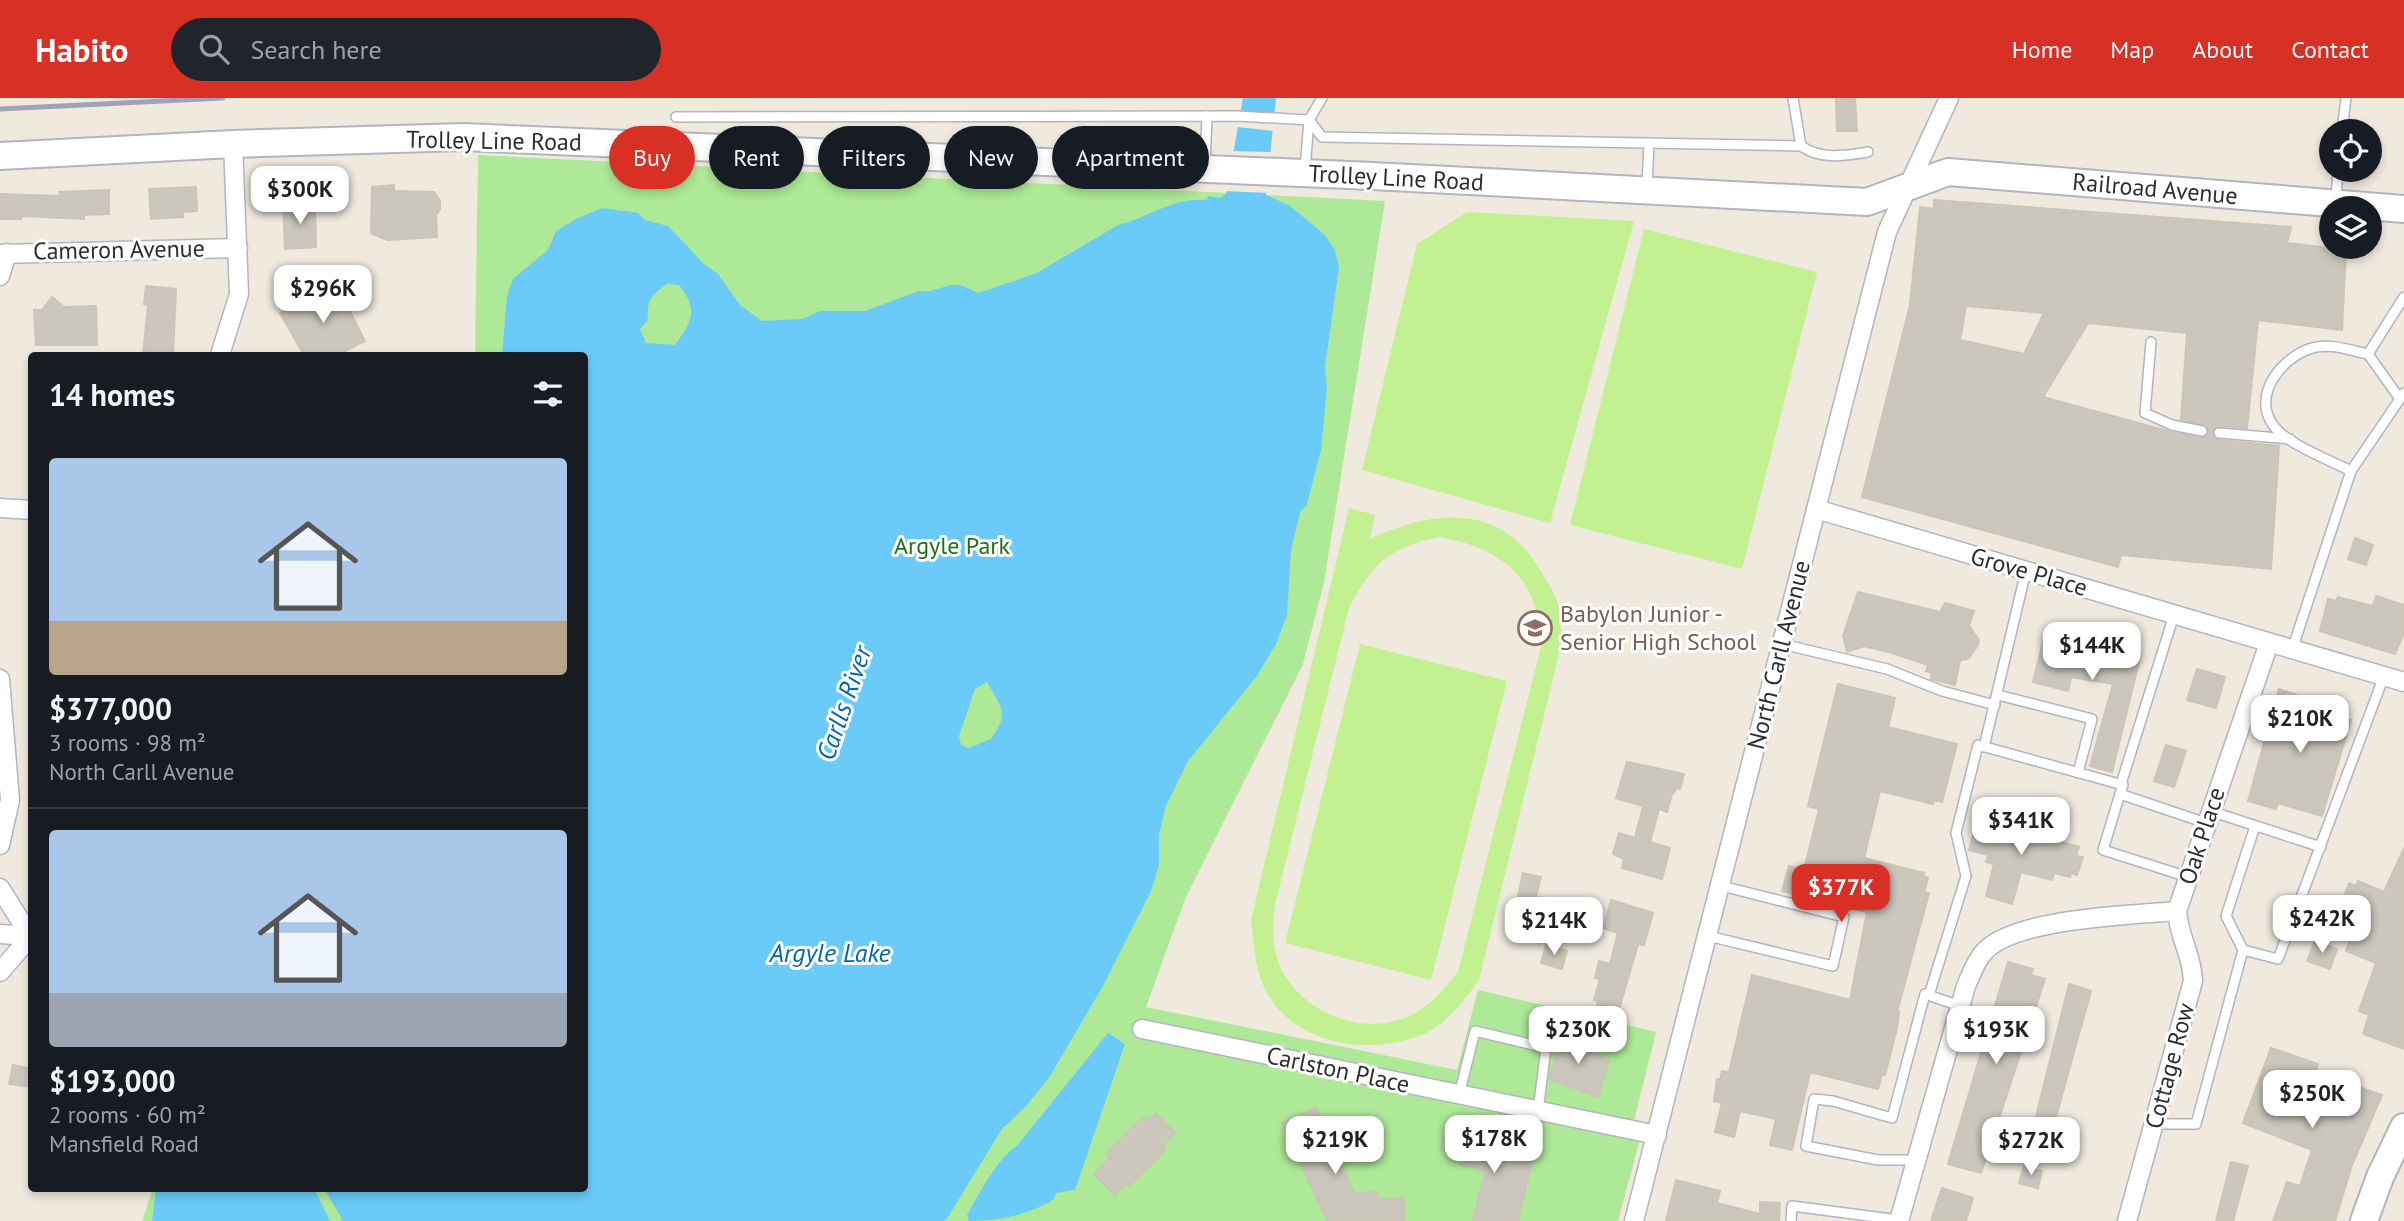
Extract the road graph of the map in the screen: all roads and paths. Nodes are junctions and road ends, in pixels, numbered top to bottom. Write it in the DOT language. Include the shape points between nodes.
graph roads {
  1 [pos="1322,98"];
  2 [pos="1793,98"];
  3 [pos="1949,98"];
  4 [pos="2346,98"];
  5 [pos="1207,116"];
  6 [pos="676,117"];
  7 [pos="2343,119"];
  8 [pos="1309,120"];
  9 [pos="1649,143"];
  10 [pos="233,144"];
  11 [pos="1801,146"];
  12 [pos="1868,152"];
  13 [pos="0,156"];
  14 [pos="1215,170"];
  15 [pos="1305,173"];
  16 [pos="1907,186"];
  17 [pos="1647,190"];
  18 [pos="2319,203"];
  19 [pos="2382,207"];
  20 [pos="2404,209"];
  21 [pos="238,248"];
  22 [pos="4,253"];
  23 [pos="0,276"];
  24 [pos="2404,297"];
  25 [pos="2151,342"];
  26 [pos="221,352"];
  27 [pos="2368,354"];
  28 [pos="2402,396"];
  29 [pos="2202,431"];
  30 [pos="2219,433"];
  31 [pos="2292,439"];
  32 [pos="2351,471"];
  33 [pos="0,508"];
  34 [pos="1816,509"];
  35 [pos="28,510"];
  36 [pos="2026,571"];
  37 [pos="2174,615"];
  38 [pos="2269,643"];
  39 [pos="1782,644"];
  40 [pos="2292,650"];
  41 [pos="2384,676"];
  42 [pos="0,679"];
  43 [pos="2404,682"];
  44 [pos="1997,700"];
  45 [pos="1984,747"];
  46 [pos="2078,772"];
  47 [pos="2120,789"];
  48 [pos="2208,817"];
  49 [pos="2255,826"];
  50 [pos="0,845"];
  51 [pos="2321,847"];
  52 [pos="2188,877"];
  53 [pos="1721,886"];
  54 [pos="0,888"];
  55 [pos="2177,911"];
  56 [pos="28,932"];
  57 [pos="0,934"];
  58 [pos="28,936"];
  59 [pos="1708,936"];
  60 [pos="28,939"];
  61 [pos="2243,950"];
  62 [pos="0,972"];
  63 [pos="1929,995"];
  64 [pos="1960,1006"];
  65 [pos="1143,1029"];
  66 [pos="1459,1095"];
  67 [pos="1538,1111"];
  68 [pos="2154,1124"];
  69 [pos="2404,1127"];
  70 [pos="1657,1135"];
  71 [pos="1916,1160"];
  72 [pos="1852,1218"];
  73 [pos="1634,1221"];
  74 [pos="1791,1221"];
  75 [pos="1899,1221"];
  76 [pos="2127,1221"];
  77 [pos="2364,1221"];
  1 -- 8 [label="lane"];
  2 -- 11 [label="lane"];
  3 -- 16 [label="street, North Carll Avenue"];
  4 -- 7 [label="lane"];
  5 -- 6 [label="lane"];
  5 -- 8 [label="lane"];
  5 -- 14 [label="lane"];
  8 -- 9 [label="lane" via="1322,137"];
  8 -- 15 [label="lane"];
  9 -- 11 [label="lane"];
  9 -- 17 [label="lane"];
  10 -- 13 [label="main road, Trolley Line Road"];
  10 -- 14 [label="main road, Trolley Line Road" via="464,137"];
  10 -- 21 [label="street"];
  11 -- 12 [label="lane" via="1814,155"];
  14 -- 15 [label="main road, Trolley Line Road"];
  15 -- 17 [label="main road, Trolley Line Road"];
  16 -- 17 [label="main road, Trolley Line Road" via="1867,202"];
  16 -- 18 [label="main road, Railroad Avenue" via="1948,172"];
  16 -- 34 [label="street, North Carll Avenue" via="1886,232"];
  19 -- 20 [label="main road, Railroad Avenue"];
  21 -- 22 [label="street, Cameron Avenue"];
  21 -- 26 [label="street" via="239,294"];
  22 -- 23 [label="street"];
  24 -- 27 [label="lane"];
  25 -- 29 [label="lane" via="2145,413"];
  27 -- 28 [label="lane"];
  27 -- 31 [label="lane" via="2335,346 2310,348 2285,363 2270,382 2265,407 2273,426"];
  28 -- 32 [label="lane"];
  30 -- 31 [label="lane"];
  31 -- 32 [label="lane"];
  32 -- 40 [label="lane"];
  33 -- 35 [label="street"];
  34 -- 36 [label="street, Grove Place"];
  34 -- 39 [label="street, North Carll Avenue"];
  36 -- 37 [label="street, Grove Place"];
  36 -- 44 [label="lane"];
  37 -- 38 [label="street, Grove Place"];
  37 -- 47 [label="lane"];
  38 -- 40 [label="street, Grove Place"];
  38 -- 48 [label="street, Oak Place"];
  39 -- 44 [label="lane" via="1887,669 1942,691"];
  39 -- 53 [label="street, North Carll Avenue"];
  40 -- 41 [label="street, Grove Place"];
  41 -- 43 [label="street, Grove Place"];
  41 -- 51 [label="lane"];
  42 -- 50 [label="street" via="10,800"];
  44 -- 45 [label="lane"];
  44 -- 46 [label="lane" via="2092,719"];
  45 -- 46 [label="lane"];
  45 -- 63 [label="lane" via="1978,745 1956,833 1966,876"];
  46 -- 47 [label="lane"];
  47 -- 48 [label="lane"];
  47 -- 52 [label="lane" via="2103,850"];
  48 -- 49 [label="lane"];
  48 -- 52 [label="street, Oak Place"];
  49 -- 51 [label="lane"];
  49 -- 61 [label="lane" via="2225,916"];
  51 -- 61 [label="lane" via="2278,959"];
  52 -- 55 [label="street, Oak Place"];
  53 -- 59 [label="street, North Carll Avenue"];
  53 -- 59 [label="lane" via="1844,917 1833,967"];
  54 -- 56 [label="street"];
  55 -- 64 [label="street" via="2087,919 2010,934 1984,952"];
  55 -- 68 [label="street, Cottage Row" via="2193,981"];
  57 -- 58 [label="street"];
  59 -- 70 [label="street, North Carll Avenue"];
  60 -- 62 [label="street"];
  61 -- 68 [label="lane" via="2196,1124"];
  63 -- 64 [label="lane"];
  63 -- 71 [label="lane" via="1925,994 1892,1118 1814,1099 1806,1146 1878,1160"];
  64 -- 71 [label="street"];
  65 -- 66 [label="street, Carlston Place"];
  66 -- 67 [label="street, Carlston Place"];
  66 -- 67 [label="lane" via="1475,1031 1546,1048"];
  67 -- 70 [label="street, Carlston Place"];
  68 -- 76 [label="street, Cottage Row"];
  69 -- 77 [label="main road"];
  70 -- 73 [label="street, North Carll Avenue"];
  71 -- 75 [label="street"];
  72 -- 74 [label="lane" via="1792,1206"];
  72 -- 75 [label="lane"];
}
